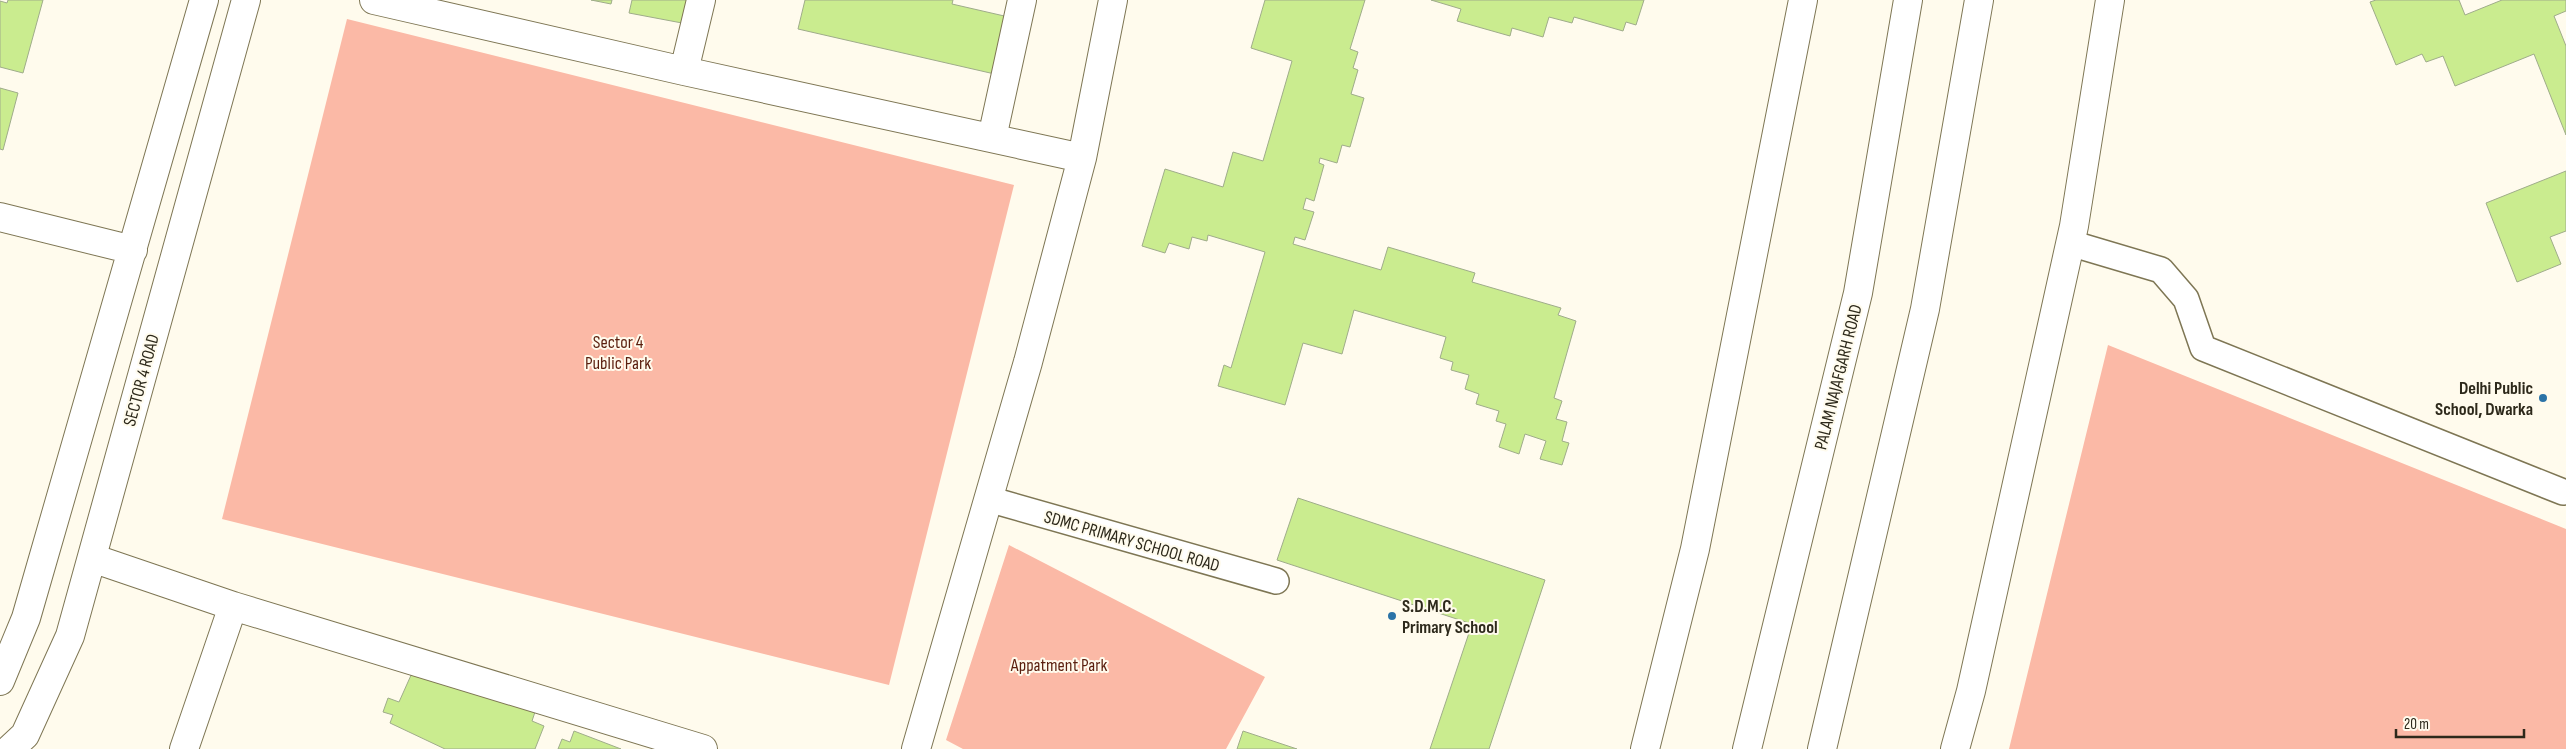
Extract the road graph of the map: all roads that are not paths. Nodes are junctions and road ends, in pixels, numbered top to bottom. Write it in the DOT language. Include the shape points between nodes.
graph roads {
  1 [pos="204,0"];
  2 [pos="246,0"];
  3 [pos="374,0"];
  4 [pos="701,0"];
  5 [pos="1022,0"];
  6 [pos="1112,0"];
  7 [pos="1803,0"];
  8 [pos="1908,0"];
  9 [pos="1979,0"];
  10 [pos="2110,0"];
  11 [pos="406,4"];
  12 [pos="684,71"];
  13 [pos="992,138"];
  14 [pos="1082,158"];
  15 [pos="0,217"];
  16 [pos="2070,243"];
  17 [pos="133,250"];
  18 [pos="2563,492"];
  19 [pos="988,498"];
  20 [pos="92,558"];
  21 [pos="1276,581"];
  22 [pos="233,606"];
  23 [pos="0,681"];
  24 [pos="10,749"];
  25 [pos="184,749"];
  26 [pos="703,749"];
  27 [pos="916,749"];
  28 [pos="1646,749"];
  29 [pos="1747,749"];
  30 [pos="1822,749"];
  31 [pos="1955,749"];
  1 -- 17 [label="street"];
  2 -- 20 [label="street, SECTOR 4 ROAD"];
  3 -- 11 [label="street"];
  4 -- 12 [label="street"];
  5 -- 13 [label="street"];
  6 -- 14 [label="street"];
  7 -- 28 [label="street" via="1695,550"];
  8 -- 29 [label="street, PALAM NAJAFGARH ROAD" via="1858,293"];
  9 -- 30 [label="street" via="1925,309"];
  10 -- 16 [label="street"];
  11 -- 12 [label="street"];
  12 -- 13 [label="street"];
  13 -- 14 [label="street"];
  14 -- 19 [label="street"];
  15 -- 17 [label="street"];
  16 -- 18 [label="lane" via="2161,270 2186,300 2203,348"];
  16 -- 31 [label="street" via="1971,690"];
  17 -- 23 [label="street" via="26,618"];
  19 -- 21 [label="lane, SDMC PRIMARY SCHOOL ROAD"];
  19 -- 27 [label="street"];
  20 -- 22 [label="street"];
  20 -- 24 [label="street, SECTOR 4 ROAD" via="70,636 25,736"];
  22 -- 25 [label="street"];
  22 -- 26 [label="street"];
}
